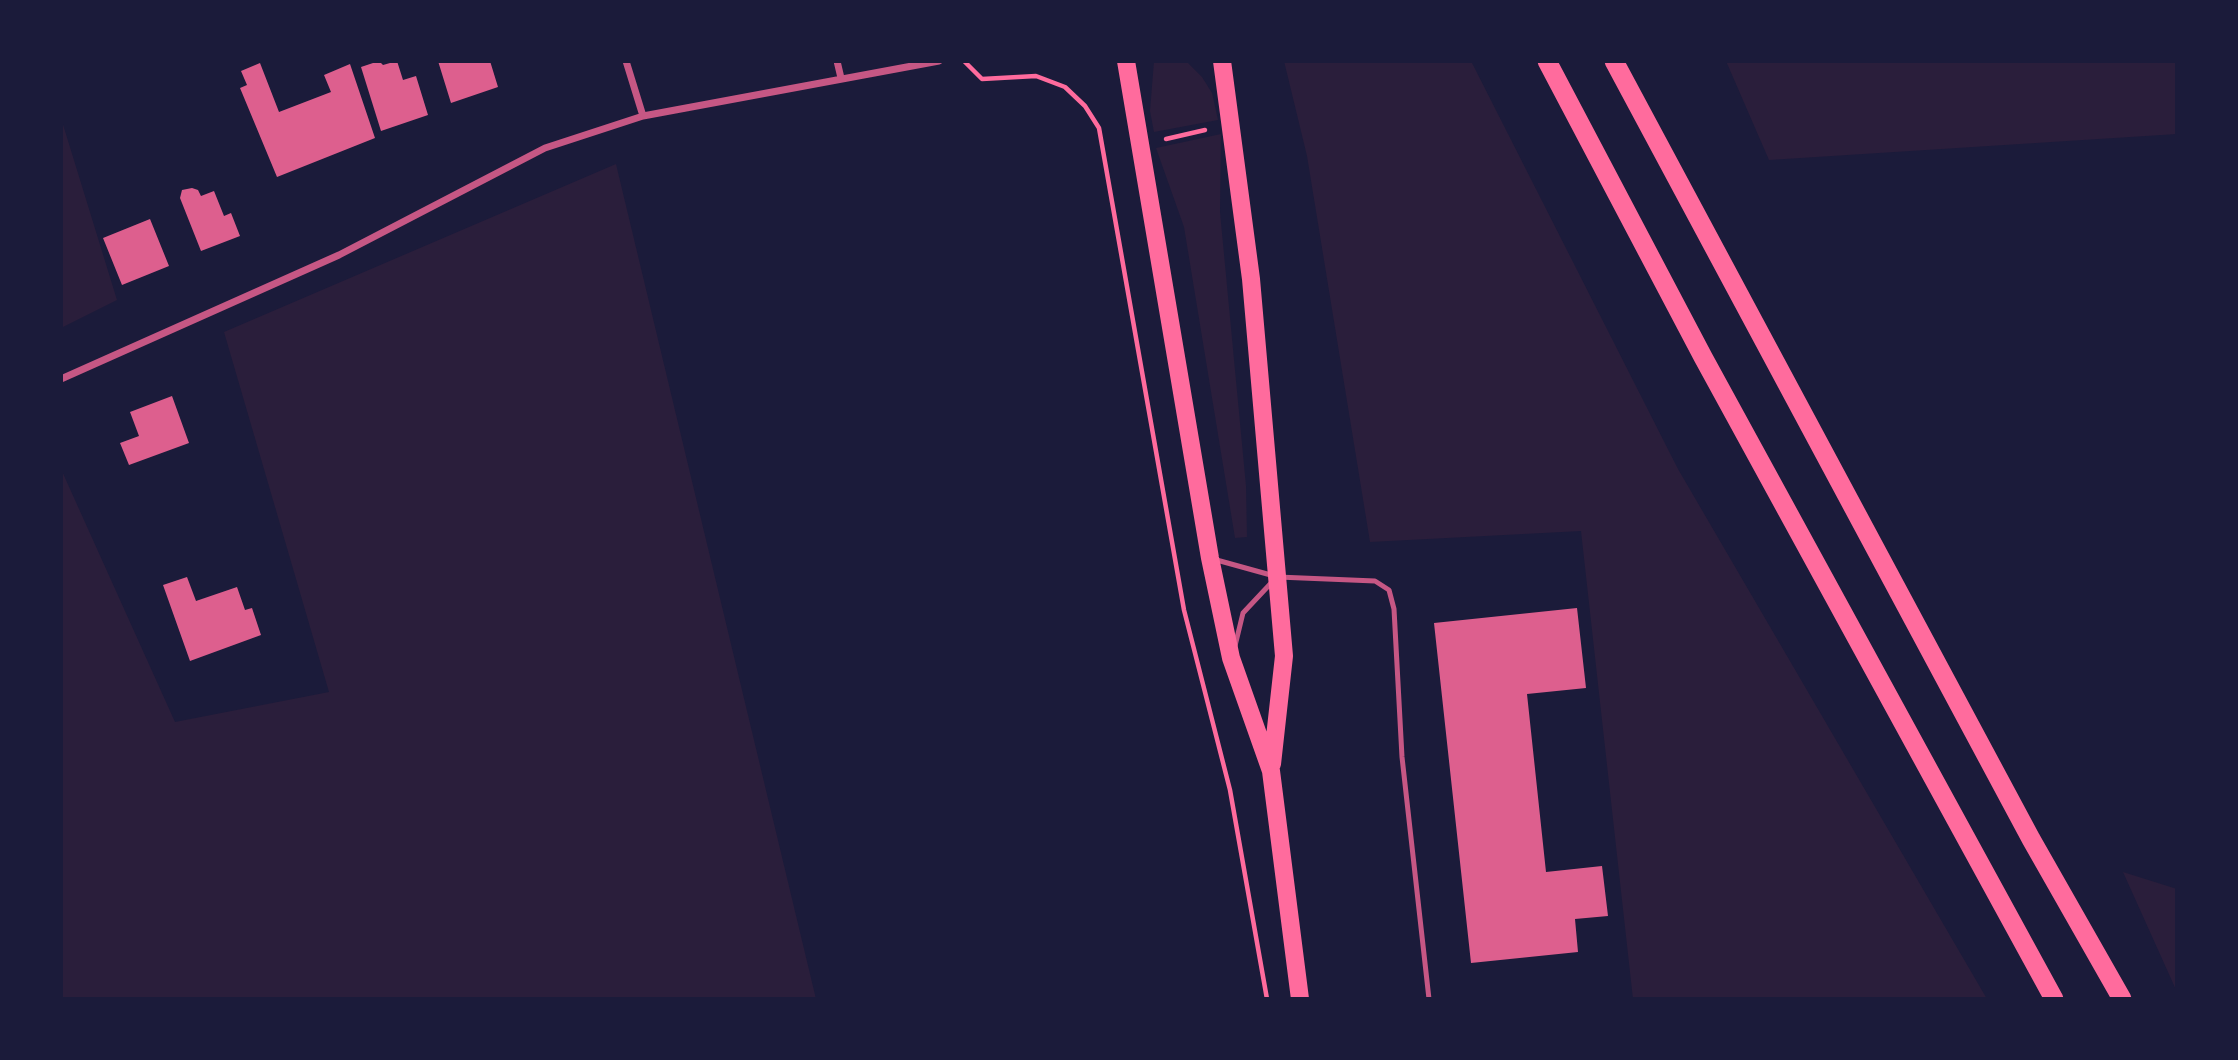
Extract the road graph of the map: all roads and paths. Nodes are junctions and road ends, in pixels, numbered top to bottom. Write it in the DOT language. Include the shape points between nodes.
graph roads {
  1 [pos="626,61"];
  2 [pos="837,61"];
  3 [pos="939,61"];
  4 [pos="964,61"];
  5 [pos="1126,61"];
  6 [pos="1222,61"];
  7 [pos="1547,61"];
  8 [pos="1614,61"];
  9 [pos="841,78"];
  10 [pos="643,116"];
  11 [pos="61,379"];
  12 [pos="1210,558"];
  13 [pos="1278,577"];
  14 [pos="1231,658"];
  15 [pos="1271,771"];
  16 [pos="1267,999"];
  17 [pos="1300,999"];
  18 [pos="1429,999"];
  19 [pos="2054,999"];
  20 [pos="2122,999"];
  1 -- 10 [label="street"];
  2 -- 9 [label="street"];
  3 -- 9 [label="street"];
  4 -- 16 [label="path" via="982,79 1036,76 1065,88 1085,106 1099,128 1184,610 1230,790"];
  5 -- 12 [label="main road"];
  6 -- 13 [label="main road" via="1251,279"];
  7 -- 19 [label="highway" via="1703,357"];
  8 -- 20 [label="highway" via="2031,839"];
  9 -- 10 [label="street"];
  10 -- 11 [label="street" via="545,148 339,255"];
  12 -- 13 [label="lane"];
  12 -- 14 [label="main road"];
  13 -- 14 [label="lane" via="1243,613"];
  13 -- 15 [label="main road" via="1284,656"];
  13 -- 18 [label="lane" via="1376,581 1389,590"];
  14 -- 15 [label="main road"];
  15 -- 17 [label="main road"];
}
